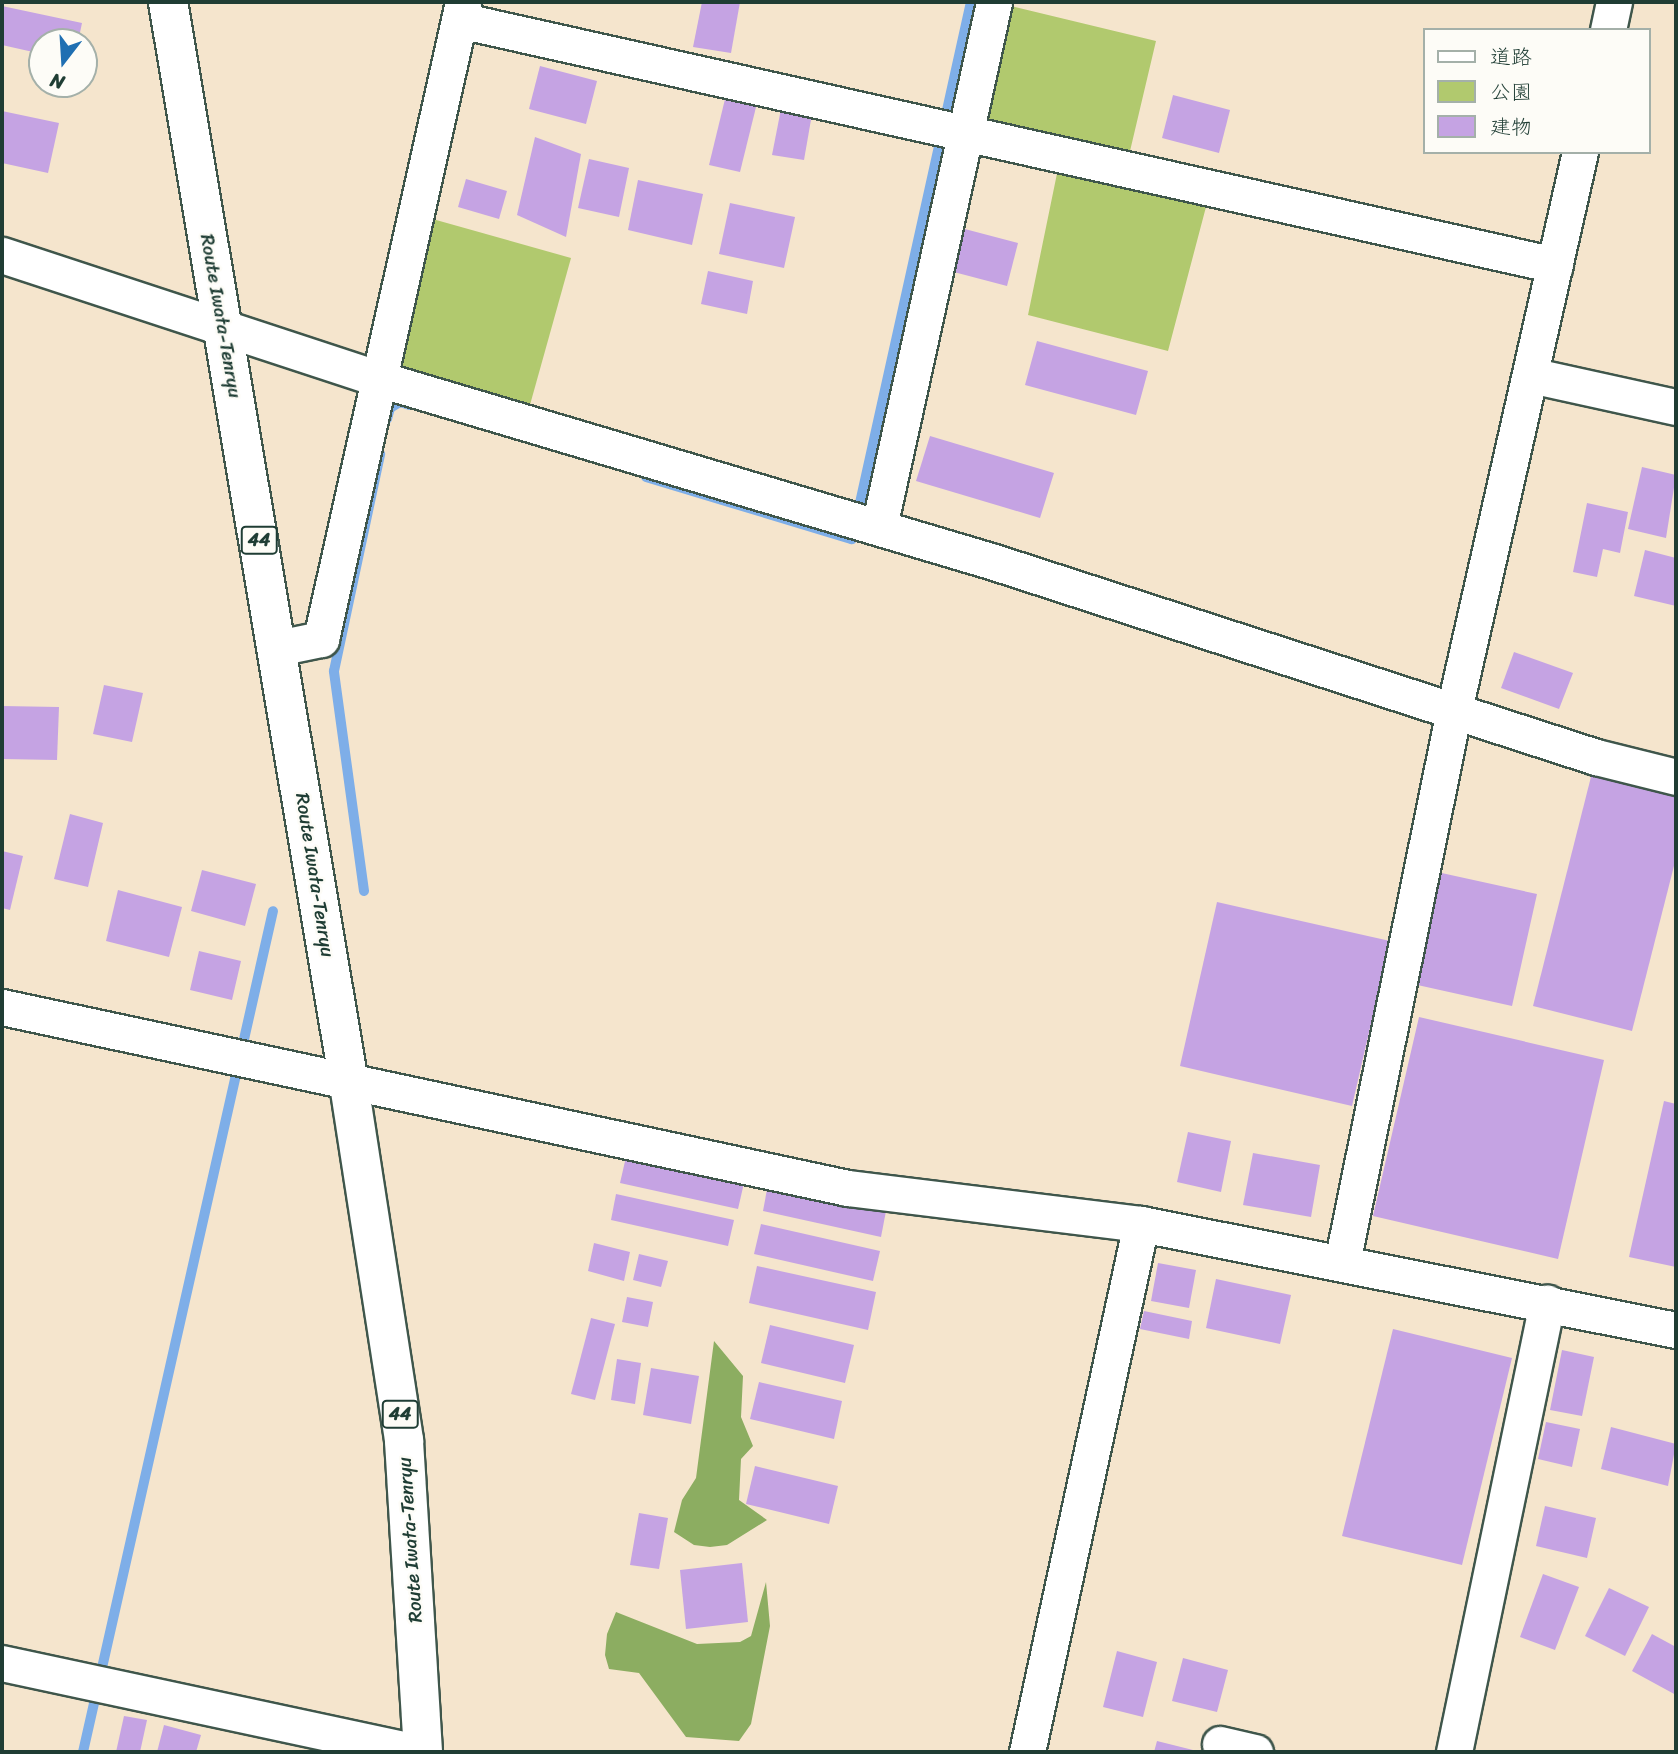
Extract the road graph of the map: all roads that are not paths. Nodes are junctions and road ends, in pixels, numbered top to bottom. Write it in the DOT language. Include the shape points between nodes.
graph roads {
  1 [pos="169,2"];
  2 [pos="994,2"];
  3 [pos="1614,2"];
  4 [pos="461,11"];
  5 [pos="1608,28"];
  6 [pos="965,133"];
  7 [pos="1580,154"];
  8 [pos="2,255"];
  9 [pos="1555,265"];
  10 [pos="222,326"];
  11 [pos="1530,375"];
  12 [pos="379,379"];
  13 [pos="1676,407"];
  14 [pos="879,527"];
  15 [pos="277,648"];
  16 [pos="1454,710"];
  17 [pos="1676,777"];
  18 [pos="2,1007"];
  19 [pos="348,1078"];
  20 [pos="1142,1224"];
  21 [pos="1342,1263"];
  22 [pos="1547,1303"];
  23 [pos="1676,1330"];
  24 [pos="2,1663"];
  25 [pos="1220,1744"];
  26 [pos="416,1752"];
  27 [pos="423,1752"];
  28 [pos="1027,1752"];
  29 [pos="1255,1752"];
  30 [pos="1454,1752"];
  1 -- 10 [label="main road, Route Iwata-Tenryu / 44"];
  2 -- 6 [label="street"];
  3 -- 5 [label="street"];
  4 -- 6 [label="street"];
  4 -- 12 [label="street"];
  6 -- 9 [label="street"];
  6 -- 14 [label="street"];
  7 -- 9 [label="street"];
  8 -- 10 [label="street"];
  9 -- 11 [label="street"];
  10 -- 12 [label="street"];
  10 -- 15 [label="main road, Route Iwata-Tenryu / 44"];
  11 -- 13 [label="street"];
  11 -- 16 [label="street"];
  12 -- 14 [label="street"];
  12 -- 15 [label="street" via="321,639"];
  14 -- 16 [label="street"];
  15 -- 19 [label="main road, Route Iwata-Tenryu / 44"];
  16 -- 17 [label="street" via="1596,757"];
  16 -- 21 [label="street"];
  18 -- 19 [label="street"];
  19 -- 20 [label="street" via="848,1188"];
  19 -- 27 [label="main road, Route Iwata-Tenryu / 44" via="404,1441"];
  20 -- 21 [label="street"];
  20 -- 28 [label="street"];
  21 -- 22 [label="street"];
  22 -- 23 [label="street"];
  22 -- 30 [label="street"];
  24 -- 26 [label="street"];
  25 -- 29 [label="street"];
}
